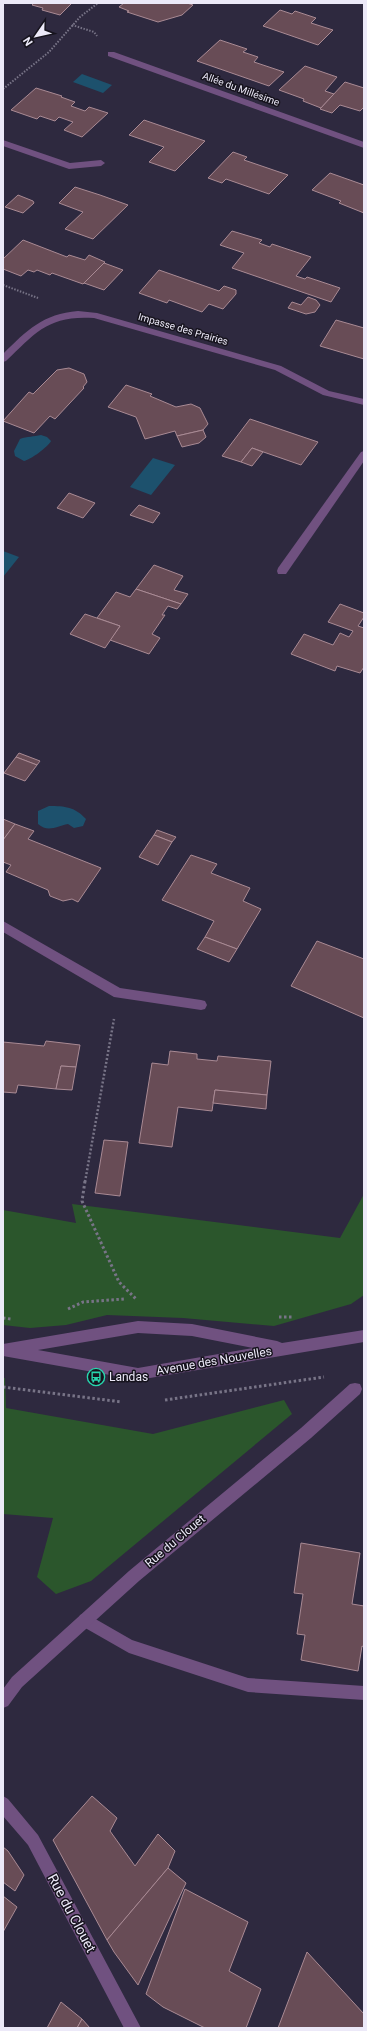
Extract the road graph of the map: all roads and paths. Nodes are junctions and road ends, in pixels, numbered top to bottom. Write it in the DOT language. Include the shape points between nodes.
graph roads {
  1 [pos="98,3"];
  2 [pos="111,54"];
  3 [pos="3,89"];
  4 [pos="3,143"];
  5 [pos="364,145"];
  6 [pos="101,163"];
  7 [pos="3,285"];
  8 [pos="63,314"];
  9 [pos="3,359"];
  10 [pos="364,402"];
  11 [pos="364,454"];
  12 [pos="282,571"];
  13 [pos="3,926"];
  14 [pos="118,993"];
  15 [pos="201,1005"];
  16 [pos="138,1327"];
  17 [pos="364,1336"];
  18 [pos="284,1348"];
  19 [pos="3,1350"];
  20 [pos="355,1389"];
  21 [pos="86,1620"];
  22 [pos="364,1693"];
  23 [pos="3,1701"];
  24 [pos="3,1804"];
  25 [pos="133,2028"];
  1 -- 3 [label="path" via="80,16 49,52"];
  2 -- 5 [label="street, Allée du Millésime"];
  4 -- 6 [label="street" via="69,166"];
  7 -- 8 [label="path" via="52,303"];
  8 -- 9 [label="street, Impasse des Prairies" via="38,327"];
  8 -- 10 [label="street, Impasse des Prairies" via="94,315 278,368 326,393"];
  11 -- 12 [label="street"];
  13 -- 14 [label="street"];
  14 -- 15 [label="street"];
  14 -- 16 [label="path" via="82,1202 119,1282 137,1298"];
  16 -- 18 [label="street, Avenue des Nouvelles" via="192,1330"];
  16 -- 19 [label="street, Avenue des Nouvelles"];
  17 -- 18 [label="street, Avenue des Nouvelles"];
  18 -- 19 [label="street, Avenue des Nouvelles" via="138,1374"];
  20 -- 21 [label="street, Rue du Clouet" via="134,1576"];
  21 -- 22 [label="street" via="129,1646 248,1685"];
  21 -- 23 [label="street, Rue du Clouet" via="17,1682"];
  24 -- 25 [label="street, Rue du Clouet" via="33,1840"];
}
